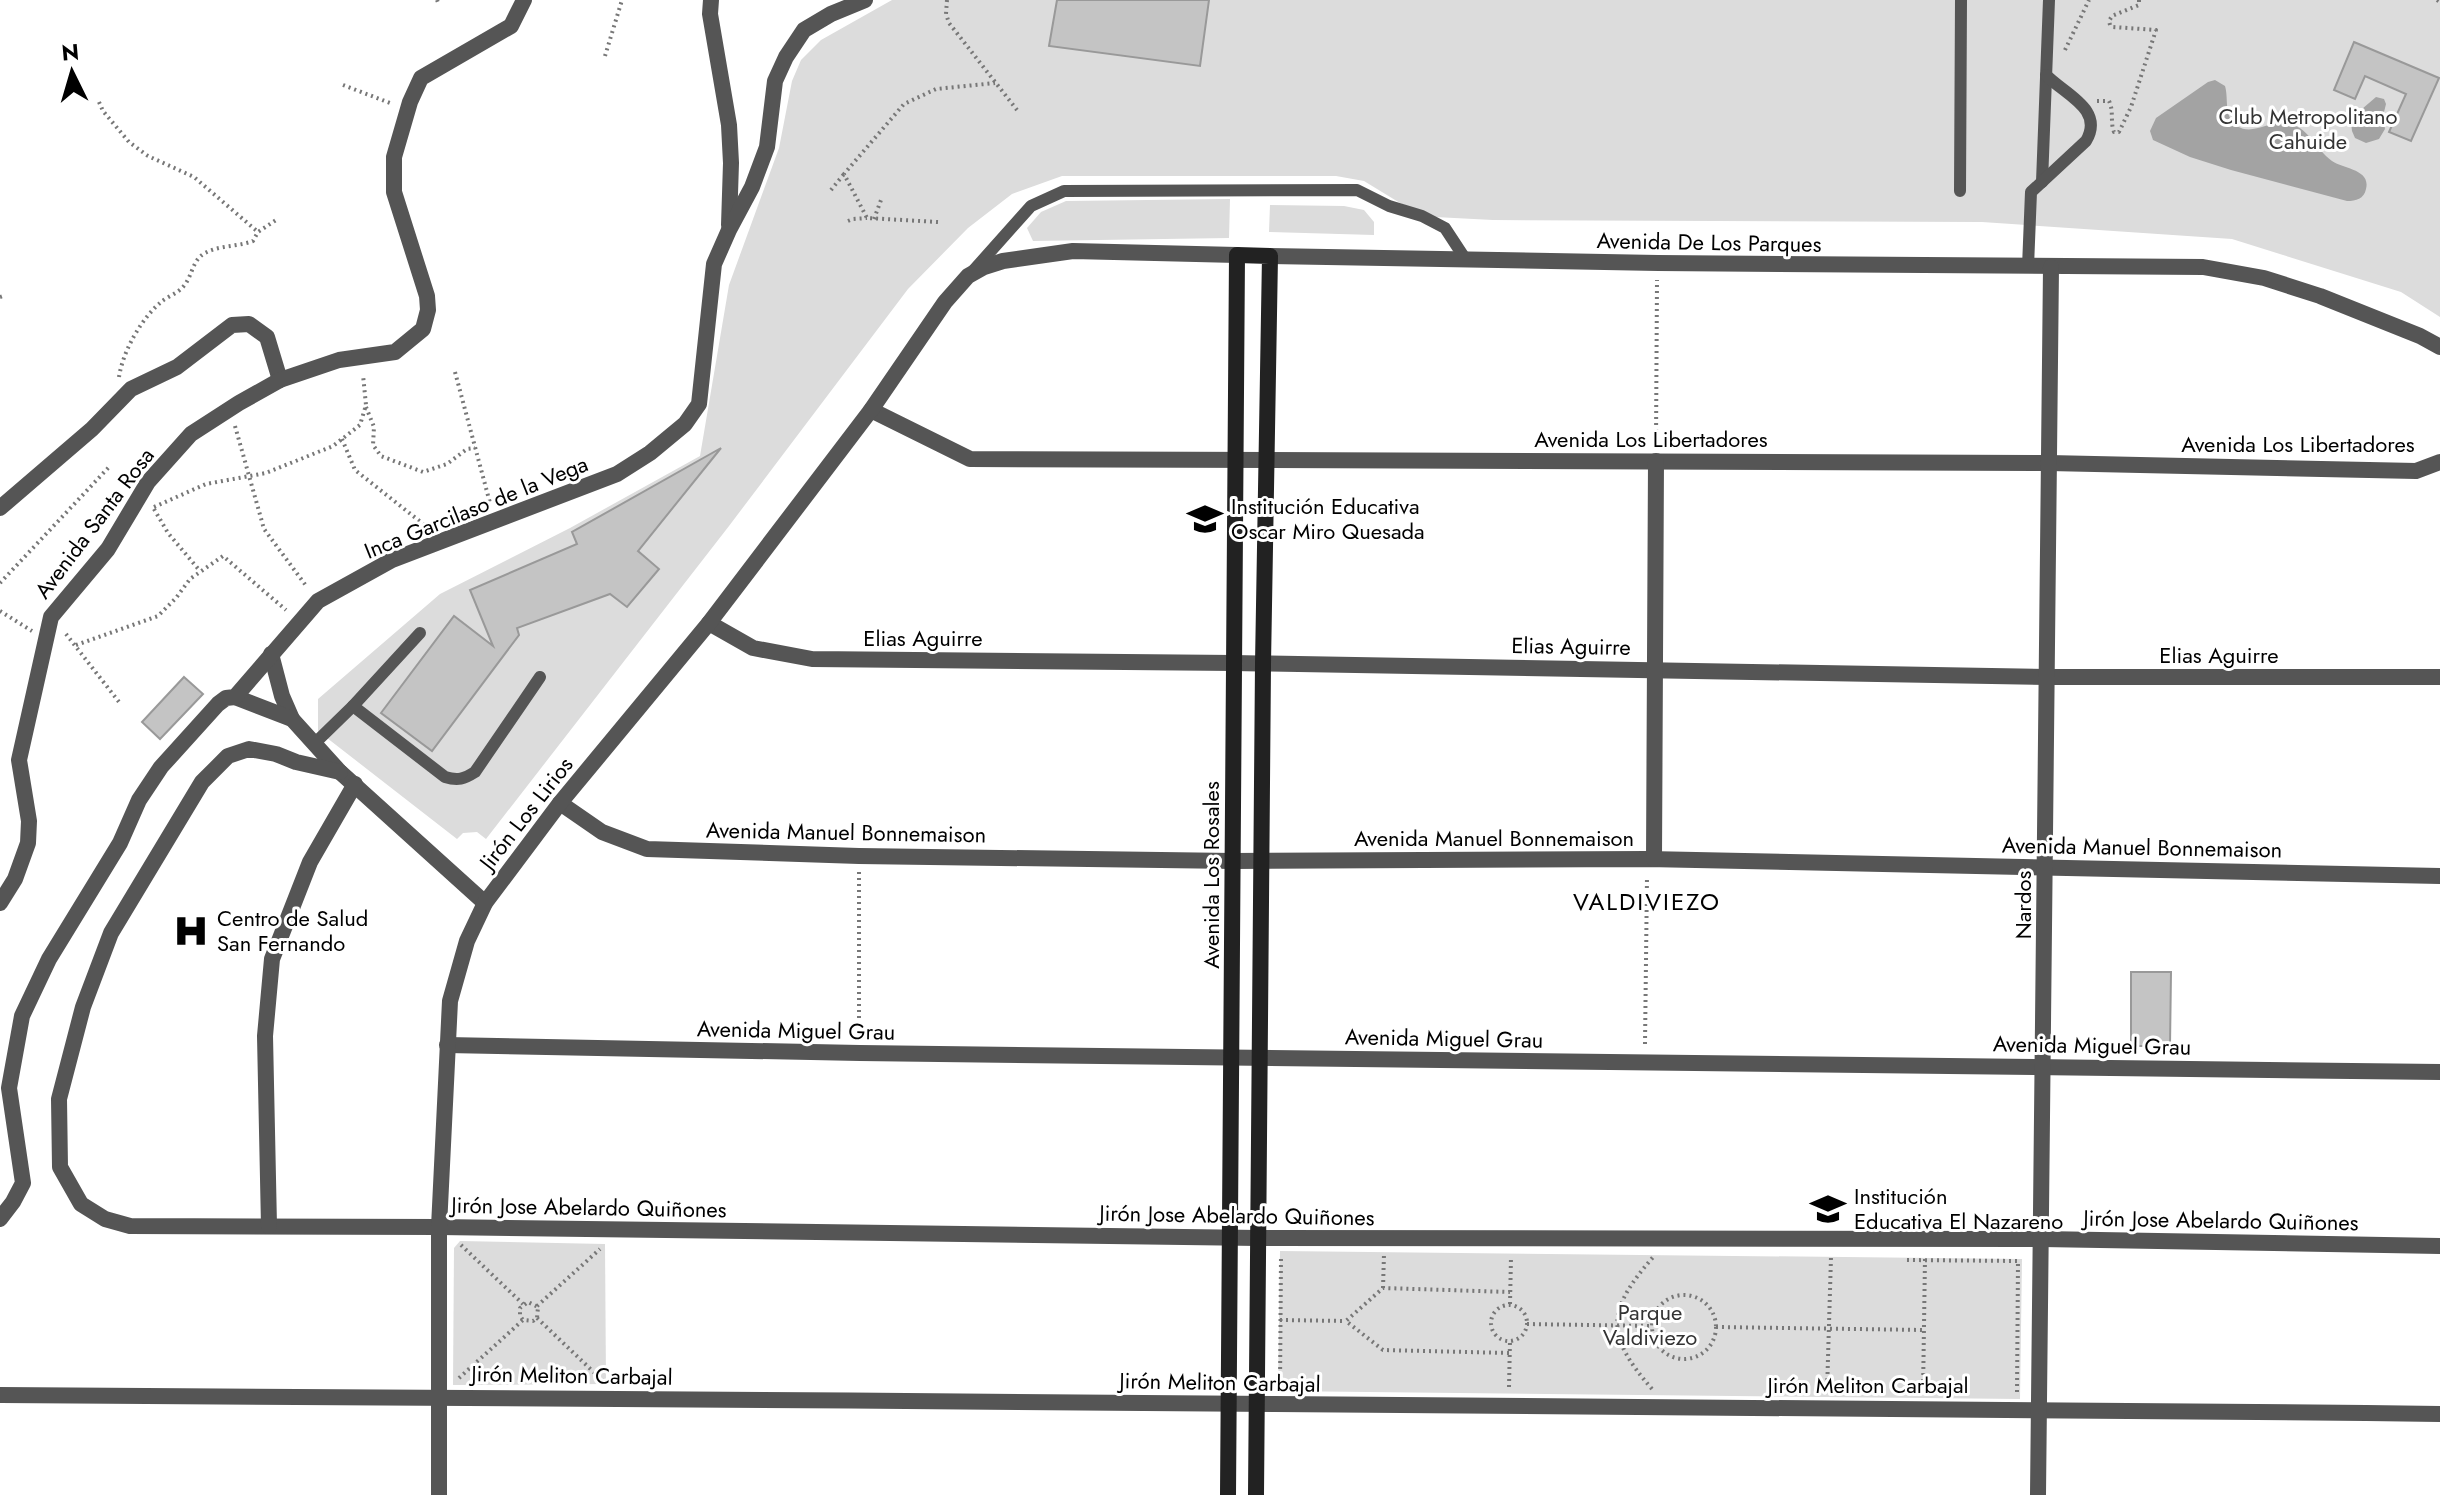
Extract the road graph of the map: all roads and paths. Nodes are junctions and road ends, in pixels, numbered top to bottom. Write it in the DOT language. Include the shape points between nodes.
graph roads {
  1 [pos="524,0"];
  2 [pos="622,0"];
  3 [pos="711,0"];
  4 [pos="865,0"];
  5 [pos="947,0"];
  6 [pos="1961,0"];
  7 [pos="2049,0"];
  8 [pos="2089,0"];
  9 [pos="2139,0"];
  10 [pos="605,56"];
  11 [pos="2050,78"];
  12 [pos="995,83"];
  13 [pos="343,85"];
  14 [pos="99,102"];
  15 [pos="2082,104"];
  16 [pos="408,110"];
  17 [pos="1017,110"];
  18 [pos="844,174"];
  19 [pos="2042,182"];
  20 [pos="831,190"];
  21 [pos="1960,191"];
  22 [pos="881,200"];
  23 [pos="867,218"];
  24 [pos="874,219"];
  25 [pos="276,220"];
  26 [pos="848,221"];
  27 [pos="938,222"];
  28 [pos="729,230"];
  29 [pos="258,232"];
  30 [pos="1237,255"];
  31 [pos="1270,256"];
  32 [pos="1466,260"];
  33 [pos="1658,263"];
  34 [pos="2028,267"];
  35 [pos="2051,267"];
  36 [pos="968,276"];
  37 [pos="2440,347"];
  38 [pos="362,357"];
  39 [pos="455,372"];
  40 [pos="280,380"];
  41 [pos="115,403"];
  42 [pos="366,405"];
  43 [pos="230,408"];
  44 [pos="871,410"];
  45 [pos="342,439"];
  46 [pos="475,448"];
  47 [pos="1236,458"];
  48 [pos="1266,458"];
  49 [pos="1656,461"];
  50 [pos="2440,462"];
  51 [pos="2049,463"];
  52 [pos="109,467"];
  53 [pos="248,476"];
  54 [pos="153,507"];
  55 [pos="0,508"];
  56 [pos="498,520"];
  57 [pos="123,522"];
  58 [pos="444,540"];
  59 [pos="200,571"];
  60 [pos="0,583"];
  61 [pos="318,601"];
  62 [pos="0,611"];
  63 [pos="51,617"];
  64 [pos="300,622"];
  65 [pos="709,623"];
  66 [pos="420,633"];
  67 [pos="37,635"];
  68 [pos="76,645"];
  69 [pos="271,654"];
  70 [pos="1234,663"];
  71 [pos="1263,664"];
  72 [pos="1655,670"];
  73 [pos="540,677"];
  74 [pos="2047,677"];
  75 [pos="2440,677"];
  76 [pos="235,697"];
  77 [pos="119,702"];
  78 [pos="353,706"];
  79 [pos="292,719"];
  80 [pos="315,743"];
  81 [pos="340,772"];
  82 [pos="355,784"];
  83 [pos="560,803"];
  84 [pos="859,856"];
  85 [pos="1651,859"];
  86 [pos="1233,861"];
  87 [pos="1262,861"];
  88 [pos="2045,866"];
  89 [pos="2440,876"];
  90 [pos="0,903"];
  91 [pos="485,903"];
  92 [pos="447,1045"];
  93 [pos="860,1053"];
  94 [pos="1231,1057"];
  95 [pos="1260,1058"];
  96 [pos="1645,1062"];
  97 [pos="2044,1067"];
  98 [pos="0,1070"];
  99 [pos="2440,1072"];
  100 [pos="9,1088"];
  101 [pos="0,1219"];
  102 [pos="269,1226"];
  103 [pos="445,1227"];
  104 [pos="620,1229"];
  105 [pos="1230,1238"];
  106 [pos="1258,1238"];
  107 [pos="1384,1238"];
  108 [pos="1511,1239"];
  109 [pos="1669,1239"];
  110 [pos="1831,1239"];
  111 [pos="1925,1239"];
  112 [pos="2042,1239"];
  113 [pos="2440,1246"];
  114 [pos="1281,1253"];
  115 [pos="1637,1257"];
  116 [pos="1653,1257"];
  117 [pos="1668,1257"];
  118 [pos="1893,1260"];
  119 [pos="1925,1260"];
  120 [pos="1383,1288"];
  121 [pos="1510,1292"];
  122 [pos="523,1304"];
  123 [pos="1510,1305"];
  124 [pos="537,1306"];
  125 [pos="537,1318"];
  126 [pos="1257,1319"];
  127 [pos="523,1320"];
  128 [pos="1281,1320"];
  129 [pos="1346,1321"];
  130 [pos="1527,1324"];
  131 [pos="1617,1325"];
  132 [pos="1652,1326"];
  133 [pos="1716,1327"];
  134 [pos="1829,1328"];
  135 [pos="1924,1330"];
  136 [pos="1510,1341"];
  137 [pos="1509,1353"];
  138 [pos="1280,1388"];
  139 [pos="1640,1391"];
  140 [pos="0,1395"];
  141 [pos="440,1396"];
  142 [pos="2017,1396"];
  143 [pos="611,1397"];
  144 [pos="1229,1404"];
  145 [pos="1257,1404"];
  146 [pos="1509,1405"];
  147 [pos="1827,1406"];
  148 [pos="1923,1407"];
  149 [pos="2040,1407"];
  150 [pos="2440,1414"];
  151 [pos="439,1495"];
  152 [pos="1228,1495"];
  153 [pos="1256,1495"];
  154 [pos="2038,1495"];
  1 -- 16 [label="street, Avenida Santa Rosa" via="511,26 421,78"];
  2 -- 10 [label="path"];
  3 -- 28 [label="street" via="729,125"];
  4 -- 28 [label="street, Inca Garcilaso de la Vega" via="804,30 786,57 775,81 767,147"];
  5 -- 12 [label="path" via="949,23"];
  6 -- 21 [label="lane"];
  7 -- 11 [label="lane"];
  8 -- 11 [label="path"];
  9 -- 15 [label="path" via="2139,5 2109,21 2113,27 2156,30 2122,128 2114,132 2109,101"];
  11 -- 15 [label="lane"];
  11 -- 19 [label="lane"];
  12 -- 17 [label="path"];
  12 -- 18 [label="path" via="936,89 904,104"];
  13 -- 16 [label="path"];
  14 -- 29 [label="path" via="129,142 194,177"];
  15 -- 19 [label="lane" via="2092,121 2091,132"];
  16 -- 38 [label="street, Avenida Santa Rosa" via="394,157 394,192 428,310 423,329 395,352"];
  18 -- 20 [label="path"];
  18 -- 23 [label="path"];
  19 -- 34 [label="lane" via="2031,192"];
  22 -- 24 [label="path"];
  23 -- 24 [label="path"];
  23 -- 26 [label="path"];
  24 -- 27 [label="path"];
  25 -- 29 [label="path"];
  28 -- 56 [label="street, Inca Garcilaso de la Vega" via="714,264 699,404 685,424 617,474"];
  29 -- 41 [label="path" via="253,241 204,254 182,288 151,312 121,365"];
  30 -- 31 [label="street, Avenida De Los Parques"];
  30 -- 36 [label="street, Avenida De Los Parques" via="1073,251 1003,261"];
  30 -- 47 [label="street, Avenida Los Rosales"];
  31 -- 32 [label="street, Avenida De Los Parques"];
  31 -- 48 [label="street"];
  32 -- 33 [label="street, Avenida De Los Parques"];
  32 -- 36 [label="lane" via="1445,228 1357,190 1064,191 1031,206"];
  33 -- 34 [label="street, Avenida De Los Parques"];
  33 -- 49 [label="path"];
  34 -- 35 [label="street, Avenida De Los Parques"];
  35 -- 37 [label="street, Avenida De Los Parques" via="2203,267 2264,278"];
  35 -- 51 [label="street, Nardos"];
  36 -- 44 [label="street, Jirón Los Lirios"];
  38 -- 40 [label="street, Avenida Santa Rosa"];
  38 -- 42 [label="path"];
  39 -- 46 [label="path"];
  40 -- 41 [label="street" via="267,337 249,324 232,325 177,367 131,389"];
  40 -- 43 [label="street, Avenida Santa Rosa"];
  41 -- 55 [label="street" via="107,416"];
  42 -- 45 [label="path" via="360,425"];
  42 -- 46 [label="path" via="374,427 373,445 381,456 423,472"];
  43 -- 53 [label="path"];
  43 -- 57 [label="street, Avenida Santa Rosa" via="191,434 148,482"];
  44 -- 47 [label="street, Avenida Los Libertadores" via="970,459"];
  44 -- 65 [label="street, Jirón Los Lirios"];
  45 -- 53 [label="path"];
  45 -- 58 [label="path" via="355,470"];
  46 -- 56 [label="path"];
  47 -- 48 [label="street, Avenida Los Libertadores"];
  47 -- 70 [label="street, Avenida Los Rosales"];
  48 -- 49 [label="street, Avenida Los Libertadores"];
  48 -- 71 [label="street"];
  49 -- 51 [label="street, Avenida Los Libertadores"];
  49 -- 72 [label="street"];
  50 -- 51 [label="street, Avenida Los Libertadores" via="2416,471"];
  51 -- 74 [label="street, Nardos"];
  52 -- 60 [label="path"];
  53 -- 54 [label="path" via="206,484"];
  53 -- 61 [label="path" via="264,529"];
  54 -- 57 [label="path"];
  54 -- 59 [label="path"];
  56 -- 58 [label="street, Inca Garcilaso de la Vega"];
  57 -- 63 [label="street, Avenida Santa Rosa" via="108,549"];
  58 -- 61 [label="street, Inca Garcilaso de la Vega" via="392,560"];
  59 -- 64 [label="path" via="223,556"];
  59 -- 68 [label="path" via="158,616"];
  61 -- 64 [label="street, Inca Garcilaso de la Vega"];
  62 -- 67 [label="path"];
  63 -- 68 [label="path"];
  63 -- 90 [label="street, Avenida Santa Rosa" via="19,760 28,843"];
  64 -- 69 [label="street, Inca Garcilaso de la Vega"];
  65 -- 70 [label="street, Elias Aguirre" via="753,648 812,659"];
  65 -- 83 [label="street, Jirón Los Lirios"];
  66 -- 78 [label="lane"];
  68 -- 77 [label="path"];
  69 -- 76 [label="street, Inca Garcilaso de la Vega"];
  69 -- 79 [label="street"];
  70 -- 71 [label="street, Elias Aguirre"];
  70 -- 86 [label="street, Avenida Los Rosales"];
  71 -- 72 [label="street, Elias Aguirre"];
  71 -- 87 [label="street"];
  72 -- 74 [label="street, Elias Aguirre"];
  72 -- 85 [label="street"];
  73 -- 78 [label="lane" via="475,772 456,781"];
  74 -- 75 [label="street, Elias Aguirre"];
  74 -- 88 [label="street, Nardos"];
  76 -- 79 [label="street"];
  76 -- 100 [label="street, Inca Garcilaso de la Vega" via="226,698 206,716 139,800 22,1016"];
  78 -- 80 [label="lane"];
  79 -- 80 [label="street"];
  80 -- 81 [label="street"];
  81 -- 82 [label="street"];
  81 -- 102 [label="street, Jirón Jose Abelardo Quiñones" via="249,749 228,756 202,782 111,933 83,1007 59,1099 60,1167 81,1204 105,1219 130,1226"];
  82 -- 91 [label="street"];
  82 -- 102 [label="street" via="310,862 272,959 265,1036"];
  83 -- 84 [label="street, Avenida Manuel Bonnemaison" via="602,832 647,849"];
  83 -- 91 [label="street, Jirón Los Lirios"];
  84 -- 86 [label="street, Avenida Manuel Bonnemaison"];
  84 -- 93 [label="path"];
  85 -- 87 [label="street, Avenida Manuel Bonnemaison"];
  85 -- 88 [label="street, Avenida Manuel Bonnemaison"];
  85 -- 96 [label="path"];
  86 -- 87 [label="street, Avenida Manuel Bonnemaison"];
  86 -- 94 [label="street, Avenida Los Rosales"];
  87 -- 95 [label="street"];
  88 -- 89 [label="street, Avenida Manuel Bonnemaison"];
  88 -- 97 [label="street, Nardos"];
  91 -- 92 [label="street, Jirón Los Lirios" via="467,941 450,1001"];
  92 -- 93 [label="street, Avenida Miguel Grau"];
  92 -- 103 [label="street, Jirón Los Lirios"];
  93 -- 94 [label="street, Avenida Miguel Grau"];
  94 -- 95 [label="street, Avenida Miguel Grau"];
  94 -- 105 [label="street, Avenida Los Rosales"];
  95 -- 96 [label="street, Avenida Miguel Grau"];
  95 -- 106 [label="street"];
  96 -- 97 [label="street, Avenida Miguel Grau"];
  97 -- 99 [label="street, Avenida Miguel Grau"];
  97 -- 112 [label="street, Nardos"];
  98 -- 100 [label="street"];
  100 -- 101 [label="street, Inca Garcilaso de la Vega" via="23,1183"];
  102 -- 103 [label="street, Jirón Jose Abelardo Quiñones"];
  103 -- 104 [label="street, Jirón Jose Abelardo Quiñones"];
  103 -- 122 [label="path"];
  103 -- 141 [label="street, Jirón Los Lirios"];
  104 -- 105 [label="street, Jirón Jose Abelardo Quiñones"];
  104 -- 124 [label="path"];
  105 -- 106 [label="street, Jirón Jose Abelardo Quiñones"];
  105 -- 144 [label="street, Avenida Los Rosales"];
  106 -- 107 [label="street, Jirón Jose Abelardo Quiñones"];
  106 -- 126 [label="street"];
  107 -- 108 [label="street, Jirón Jose Abelardo Quiñones"];
  107 -- 120 [label="path"];
  108 -- 109 [label="street, Jirón Jose Abelardo Quiñones"];
  108 -- 121 [label="path"];
  109 -- 110 [label="street, Jirón Jose Abelardo Quiñones"];
  109 -- 116 [label="path"];
  110 -- 111 [label="street, Jirón Jose Abelardo Quiñones"];
  110 -- 134 [label="path"];
  111 -- 112 [label="street, Jirón Jose Abelardo Quiñones"];
  111 -- 119 [label="path"];
  112 -- 113 [label="street, Jirón Jose Abelardo Quiñones"];
  112 -- 149 [label="street, Nardos"];
  114 -- 128 [label="path"];
  115 -- 116 [label="path"];
  116 -- 117 [label="path"];
  116 -- 131 [label="path" via="1620,1302"];
  118 -- 119 [label="path"];
  119 -- 135 [label="path"];
  119 -- 142 [label="path" via="2018,1261"];
  120 -- 121 [label="path"];
  120 -- 129 [label="path"];
  121 -- 123 [label="path"];
  122 -- 124 [label="path"];
  122 -- 127 [label="path"];
  123 -- 130 [label="path" via="1524,1313"];
  123 -- 136 [label="path" via="1497,1310 1491,1320 1497,1337"];
  124 -- 125 [label="path"];
  125 -- 127 [label="path"];
  125 -- 143 [label="path" via="605,1383"];
  126 -- 128 [label="path"];
  126 -- 145 [label="street"];
  127 -- 141 [label="path"];
  128 -- 129 [label="path"];
  128 -- 138 [label="path"];
  129 -- 137 [label="path" via="1383,1350"];
  130 -- 131 [label="path"];
  130 -- 136 [label="path" via="1523,1335"];
  131 -- 132 [label="path"];
  131 -- 139 [label="path" via="1631,1366 1654,1392"];
  132 -- 133 [label="path" via="1659,1306 1688,1295 1707,1303"];
  132 -- 133 [label="path" via="1666,1354 1687,1359 1706,1350"];
  133 -- 134 [label="path"];
  134 -- 135 [label="path"];
  134 -- 147 [label="path"];
  135 -- 148 [label="path"];
  136 -- 137 [label="path"];
  137 -- 146 [label="path"];
  140 -- 141 [label="street, Jirón Meliton Carbajal"];
  141 -- 143 [label="street, Jirón Meliton Carbajal"];
  141 -- 151 [label="street, Jirón Los Lirios"];
  143 -- 144 [label="street, Jirón Meliton Carbajal"];
  144 -- 145 [label="street, Jirón Meliton Carbajal"];
  144 -- 152 [label="street, Avenida Los Rosales"];
  145 -- 146 [label="street, Jirón Meliton Carbajal"];
  145 -- 153 [label="street"];
  146 -- 147 [label="street, Jirón Meliton Carbajal"];
  147 -- 148 [label="street, Jirón Meliton Carbajal"];
  148 -- 149 [label="street, Jirón Meliton Carbajal"];
  149 -- 150 [label="street, Jirón Meliton Carbajal"];
  149 -- 154 [label="street, Nardos"];
}
